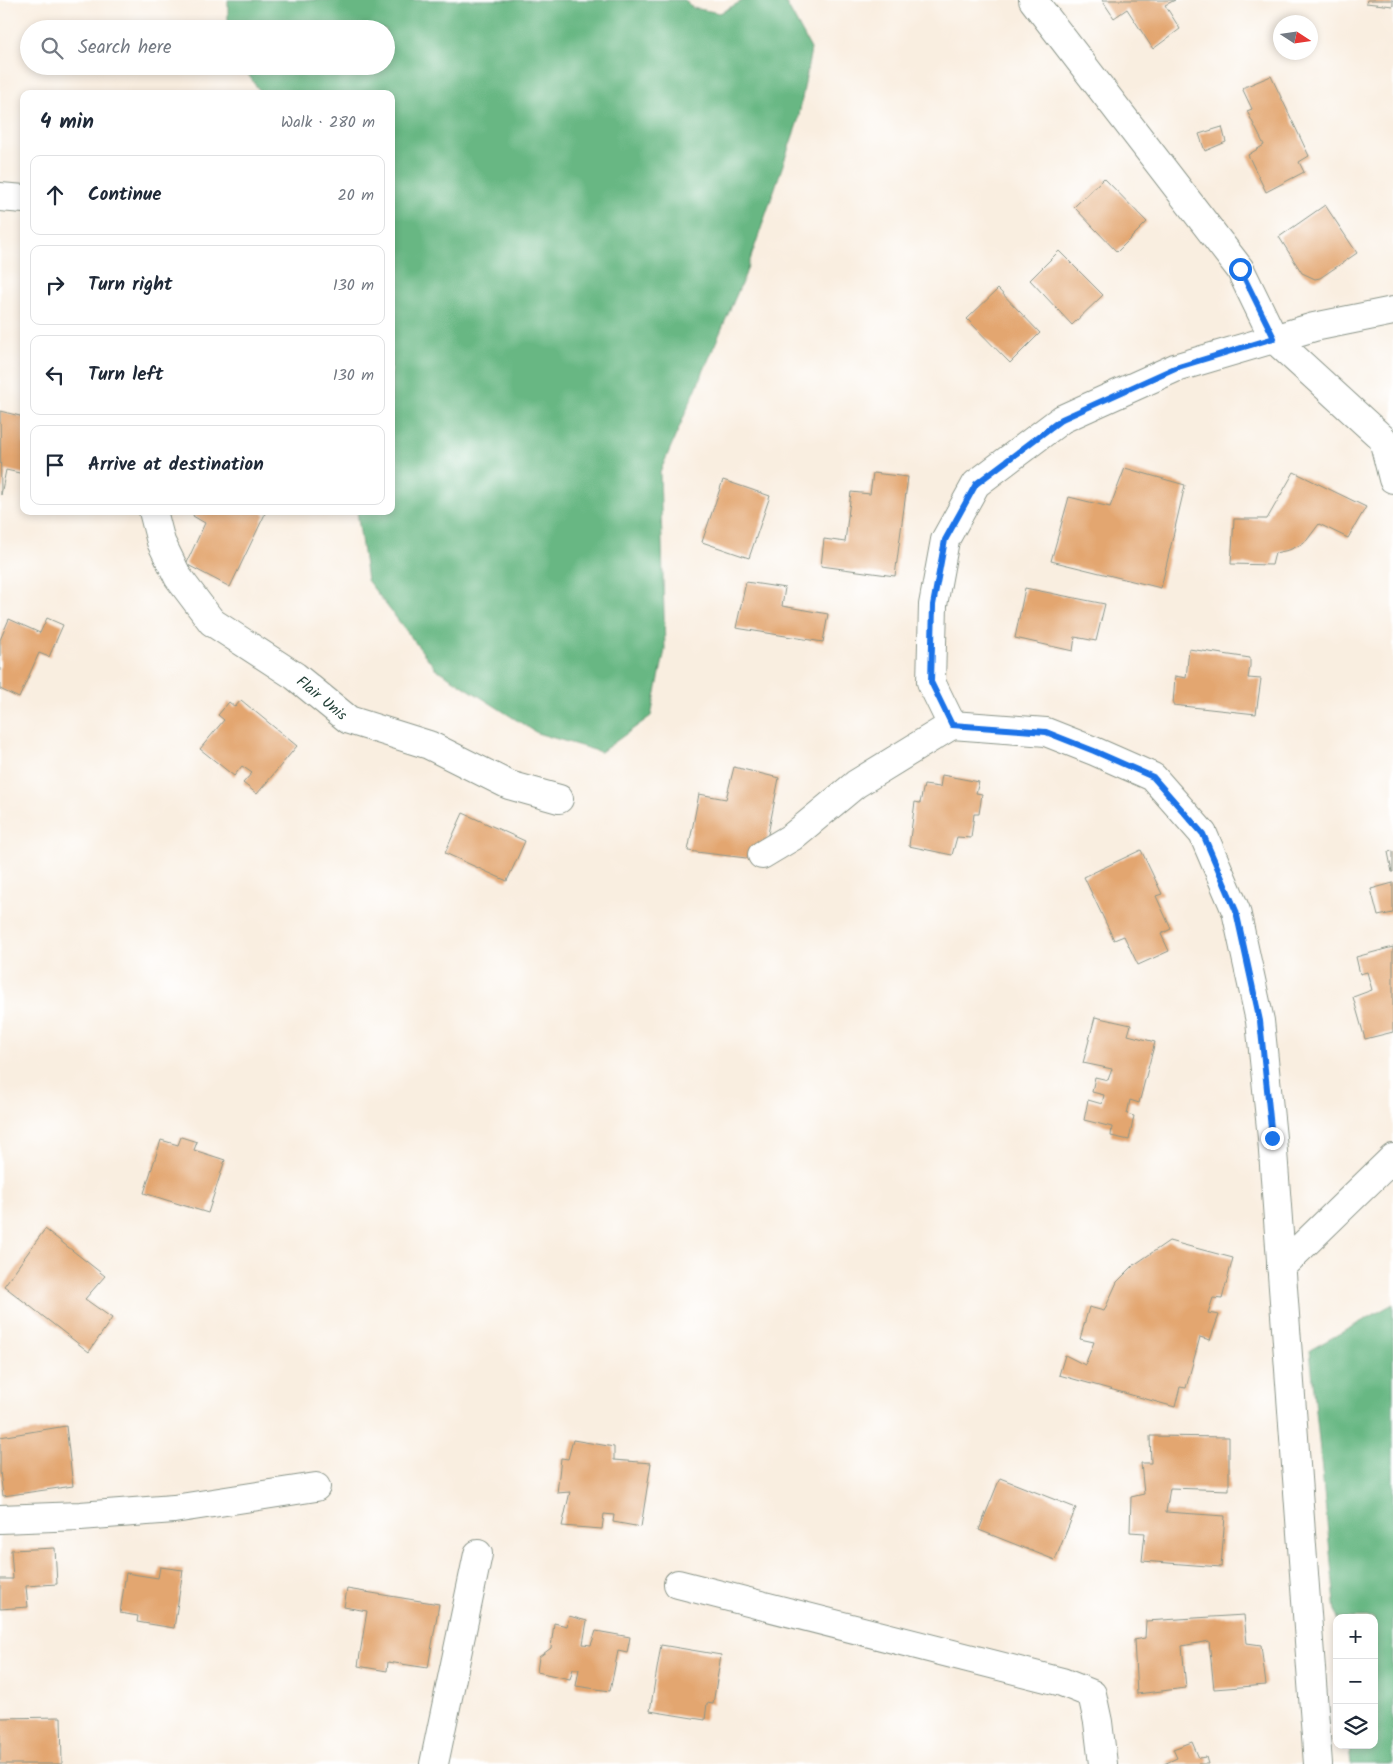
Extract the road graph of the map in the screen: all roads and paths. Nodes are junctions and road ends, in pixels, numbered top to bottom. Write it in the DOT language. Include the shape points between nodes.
graph roads {
  1 [pos="1033,0"];
  2 [pos="0,197"];
  3 [pos="20,199"];
  4 [pos="1393,311"];
  5 [pos="1274,338"];
  6 [pos="1393,479"];
  7 [pos="154,515"];
  8 [pos="952,725"];
  9 [pos="559,799"];
  10 [pos="762,856"];
  11 [pos="1393,1158"];
  12 [pos="1281,1267"];
  13 [pos="316,1487"];
  14 [pos="0,1518"];
  15 [pos="478,1554"];
  16 [pos="678,1584"];
  17 [pos="434,1764"];
  18 [pos="1103,1764"];
  19 [pos="1318,1764"];
  1 -- 5 [label="street" via="1240,269"];
  2 -- 3 [label="street"];
  4 -- 5 [label="street"];
  5 -- 6 [label="street" via="1382,439"];
  5 -- 8 [label="street" via="1175,368 1062,419 976,484 945,540 933,605 931,682"];
  7 -- 9 [label="street, Flair Unis" via="161,542 178,577 212,622 295,676 348,720 429,745 508,785"];
  8 -- 10 [label="street" via="856,784 792,837"];
  8 -- 12 [label="street" via="1046,732 1094,751 1153,777 1203,834 1236,911 1260,1021"];
  11 -- 12 [label="street"];
  12 -- 19 [label="street"];
  13 -- 14 [label="street" via="174,1509"];
  15 -- 17 [label="street"];
  16 -- 18 [label="street" via="1062,1682 1092,1694"];
}
